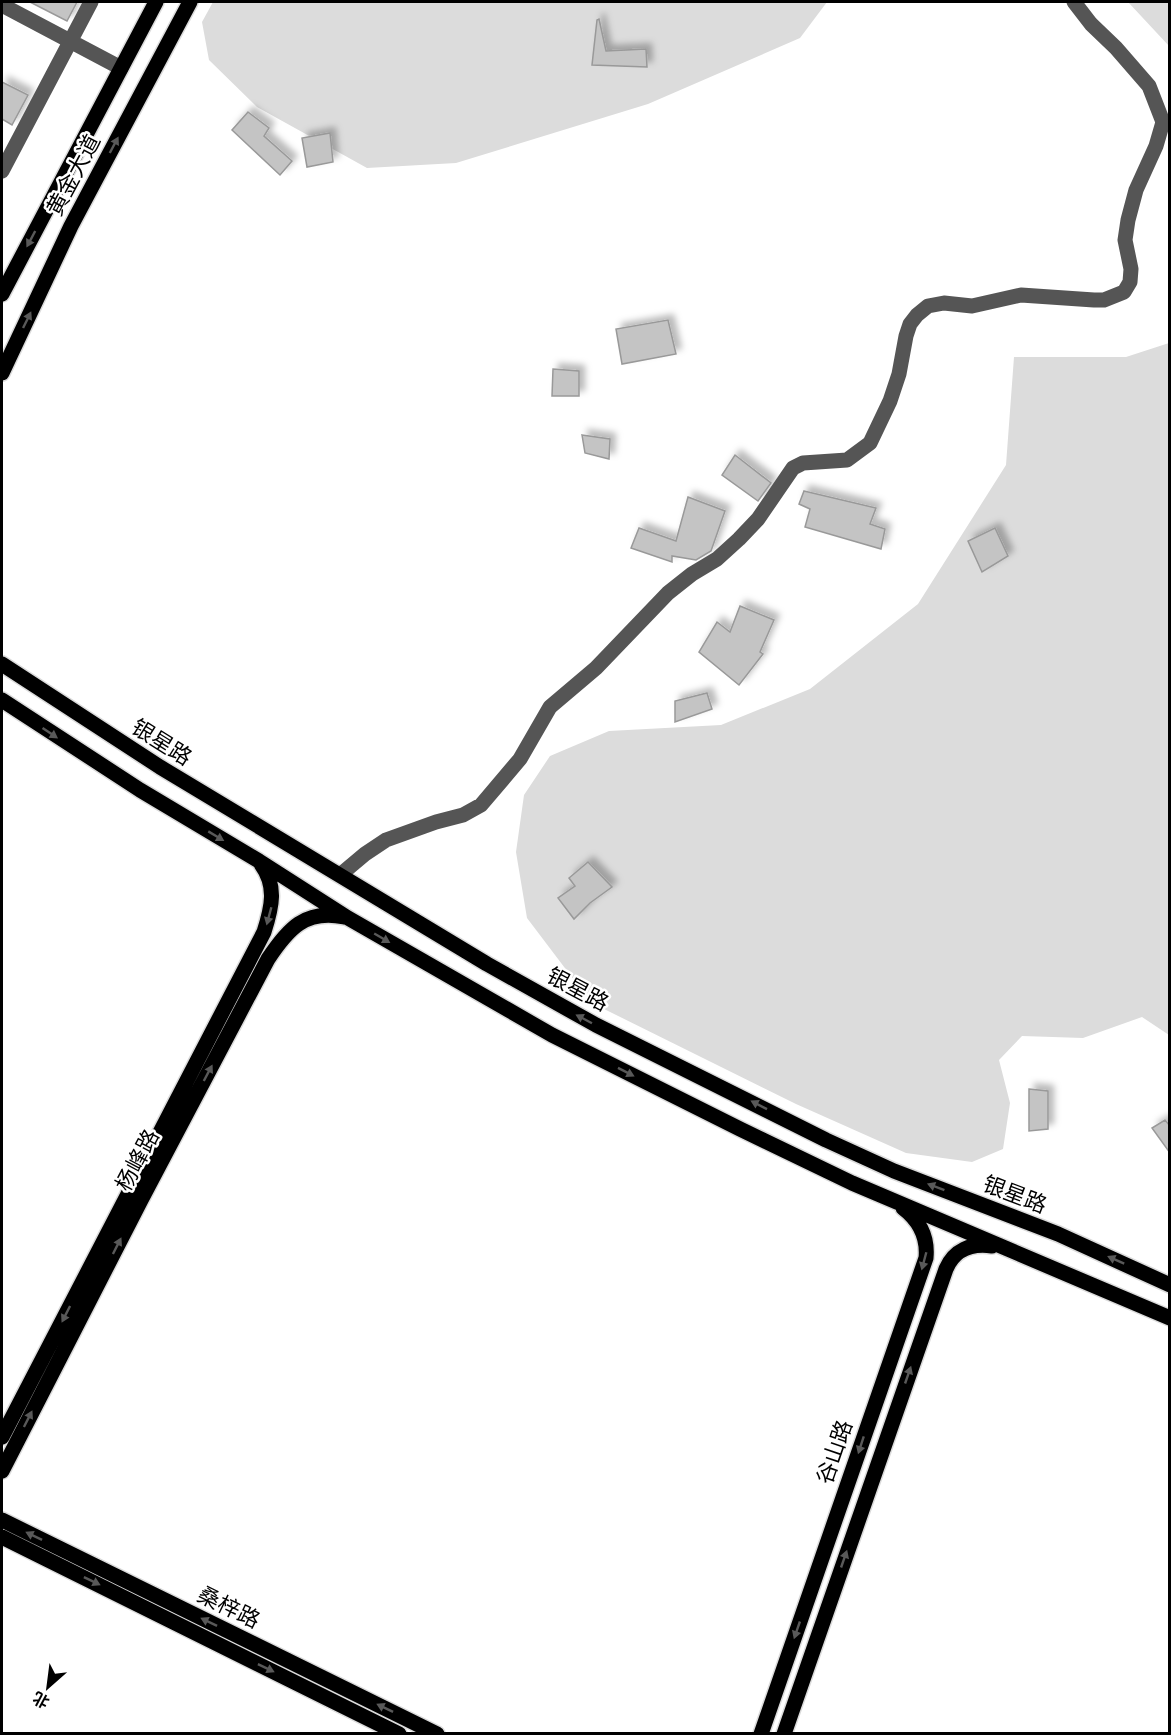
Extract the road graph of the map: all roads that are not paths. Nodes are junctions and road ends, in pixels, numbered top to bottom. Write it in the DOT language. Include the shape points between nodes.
graph roads {
  1 [pos="91,2"];
  2 [pos="156,2"];
  3 [pos="190,2"];
  4 [pos="1074,2"];
  5 [pos="2,5"];
  6 [pos="70,41"];
  7 [pos="121,68"];
  8 [pos="2,171"];
  9 [pos="2,294"];
  10 [pos="2,373"];
  11 [pos="2,664"];
  12 [pos="2,700"];
  13 [pos="259,861"];
  14 [pos="340,875"];
  15 [pos="348,918"];
  16 [pos="888,1198"];
  17 [pos="1008,1248"];
  18 [pos="1170,1285"];
  19 [pos="1170,1318"];
  20 [pos="2,1437"];
  21 [pos="2,1471"];
  22 [pos="2,1520"];
  23 [pos="2,1537"];
  24 [pos="399,1734"];
  25 [pos="437,1734"];
  26 [pos="761,1734"];
  27 [pos="783,1734"];
  1 -- 6 [label="street"];
  2 -- 7 [label="main road, 黄金大道"];
  10 -- 3 [label="main road, 黄金大道, one-way" via="71,226"];
  4 -- 14 [label="street" via="1149,86 1163,122 1128,220 1125,240 1131,269 1124,292 1104,300 1021,295 972,306 928,306 910,324 890,401 870,443 847,460 810,462 793,468 758,519 739,539 668,594 596,668 550,707 520,759 481,805 463,815 386,840"];
  5 -- 6 [label="street"];
  6 -- 7 [label="street"];
  6 -- 8 [label="street"];
  7 -- 9 [label="main road, 黄金大道, one-way"];
  11 -- 14 [label="main road, 银星路" via="159,767"];
  12 -- 13 [label="main road, one-way" via="140,790"];
  13 -- 15 [label="main road"];
  13 -- 20 [label="main road, 杨峰路, one-way" via="268,873 272,896 264,932"];
  18 -- 14 [label="main road, 银星路, one-way" via="1058,1234 894,1171 826,1140 596,1025"];
  15 -- 16 [label="main road, one-way" via="552,1035"];
  21 -- 15 [label="main road, 杨峰路, one-way" via="268,959 300,922 312,916"];
  16 -- 17 [label="main road"];
  16 -- 26 [label="main road, 谷山路, one-way" via="920,1225 926,1258"];
  17 -- 19 [label="main road"];
  27 -- 17 [label="main road, 谷山路, one-way" via="951,1257 972,1246"];
  25 -- 22 [label="main road, 桑梓路, one-way"];
  23 -- 24 [label="main road, 桑梓路, one-way"];
}
